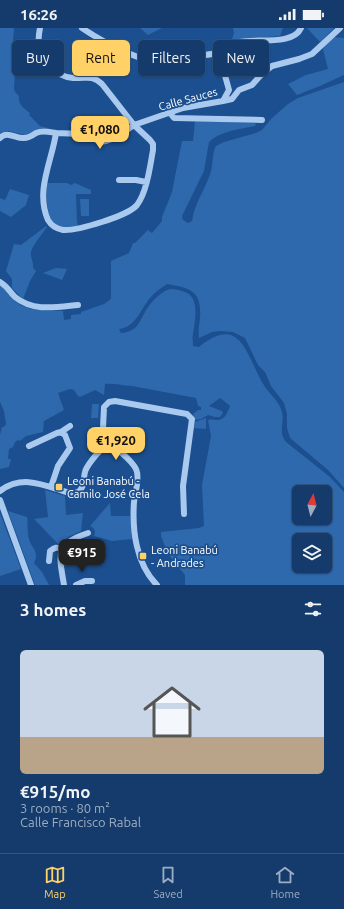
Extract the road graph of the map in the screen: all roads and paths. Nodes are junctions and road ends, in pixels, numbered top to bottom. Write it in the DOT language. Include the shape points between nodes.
graph roads {
  1 [pos="40,28"];
  2 [pos="82,28"];
  3 [pos="301,28"];
  4 [pos="340,28"];
  5 [pos="264,40"];
  6 [pos="213,54"];
  7 [pos="225,76"];
  8 [pos="223,101"];
  9 [pos="170,113"];
  10 [pos="262,120"];
  11 [pos="134,124"];
  12 [pos="56,133"];
  13 [pos="0,138"];
  14 [pos="119,180"];
  15 [pos="146,182"];
  16 [pos="0,282"];
  17 [pos="78,306"];
  18 [pos="70,426"];
  19 [pos="61,432"];
  20 [pos="29,446"];
  21 [pos="102,449"];
  22 [pos="51,487"];
  23 [pos="0,491"];
  24 [pos="0,500"];
  25 [pos="184,514"];
  26 [pos="88,532"];
  27 [pos="62,549"];
  28 [pos="49,561"];
  29 [pos="92,581"];
  30 [pos="31,585"];
  31 [pos="64,585"];
  32 [pos="76,585"];
  33 [pos="157,585"];
  1 -- 11 [label="street" via="41,51 52,68 62,76 97,79"];
  2 -- 6 [label="street" via="133,55 161,64"];
  3 -- 5 [label="street" via="289,38"];
  4 -- 8 [label="street" via="312,54 272,66 252,85 239,90 232,99"];
  7 -- 8 [label="street, Calle Sauces" via="229,90"];
  8 -- 9 [label="street, Calle Sauces" via="183,108"];
  9 -- 10 [label="street" via="174,118"];
  9 -- 11 [label="street, Calle Sauces"];
  11 -- 12 [label="street, Calle Sauces" via="115,138 100,142 82,134"];
  11 -- 15 [label="street" via="153,144 154,150"];
  12 -- 13 [label="street, Calle Sauces" via="39,132 23,138 7,134"];
  12 -- 15 [label="street" via="44,186 44,204 48,220 57,228 80,228 131,210 143,195"];
  14 -- 15 [label="street"];
  16 -- 17 [label="street" via="16,298 33,306"];
  18 -- 19 [label="street"];
  19 -- 20 [label="street"];
  19 -- 22 [label="street" via="65,435 70,448 58,466"];
  21 -- 22 [label="street" via="86,468 82,487 78,492 70,493"];
  21 -- 25 [label="street" via="104,407 109,402 187,414 191,417 183,486"];
  21 -- 33 [label="street" via="116,449 136,468 136,542 144,566"];
  22 -- 23 [label="street" via="24,482"];
  24 -- 30 [label="street"];
  26 -- 27 [label="street" via="70,540"];
  27 -- 28 [label="street" via="58,547 50,551"];
  27 -- 31 [label="street" via="60,560"];
  29 -- 32 [label="street"];
}
